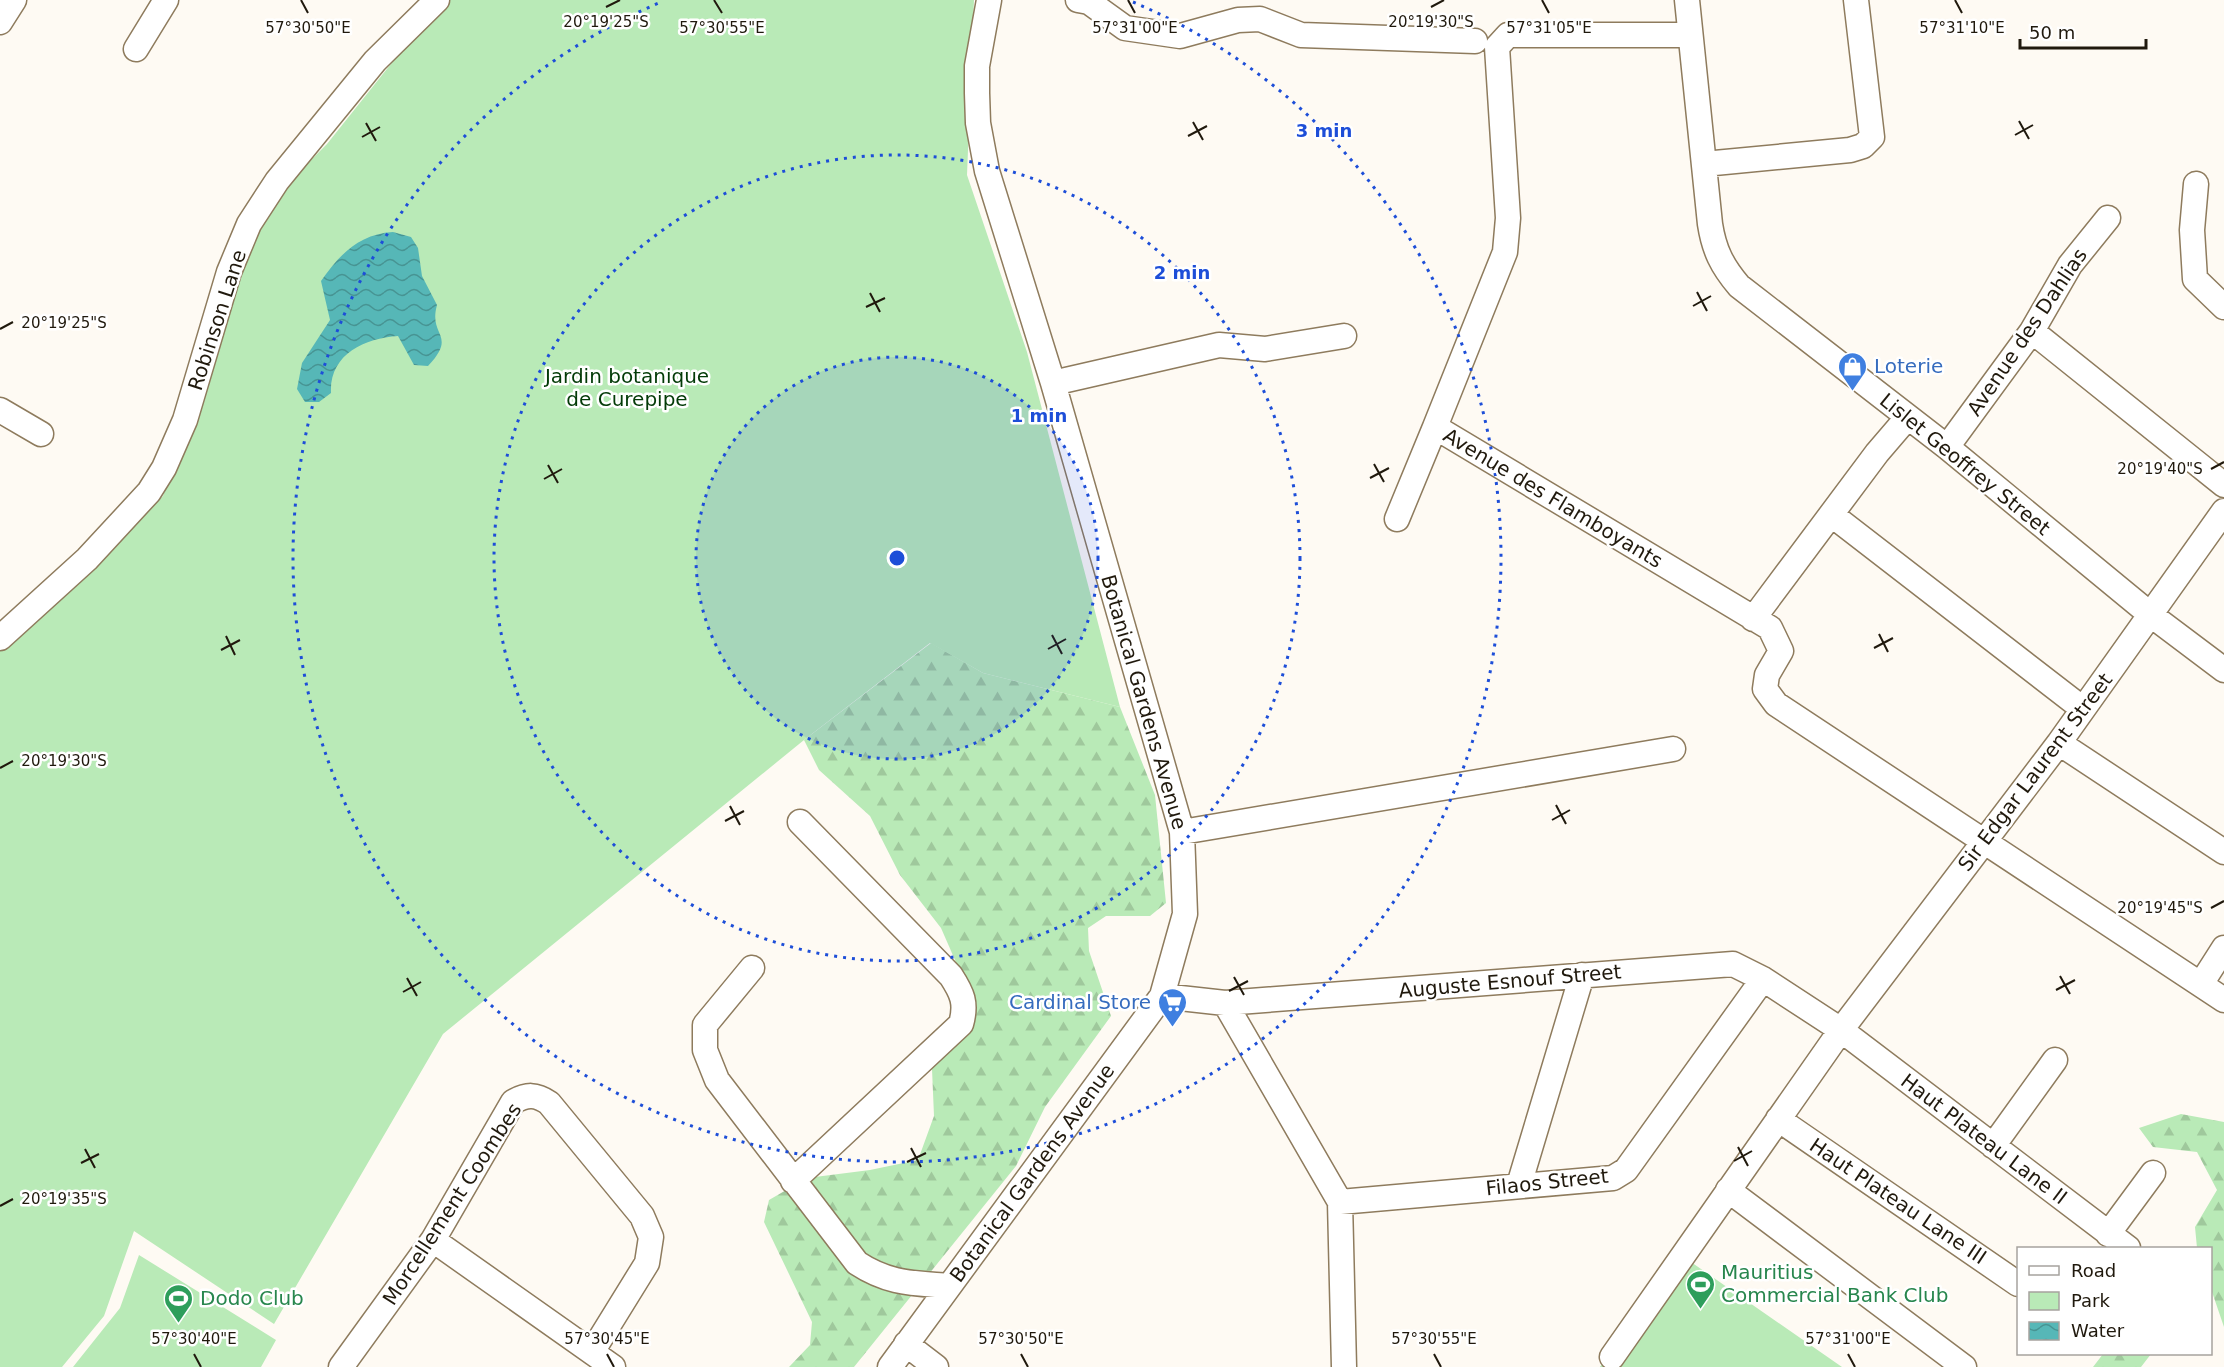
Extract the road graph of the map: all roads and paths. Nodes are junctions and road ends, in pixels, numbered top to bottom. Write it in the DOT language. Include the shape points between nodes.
graph roads {
  1 [pos="14,0"];
  2 [pos="166,0"];
  3 [pos="437,0"];
  4 [pos="989,0"];
  5 [pos="1078,0"];
  6 [pos="1687,0"];
  7 [pos="1856,0"];
  8 [pos="0,22"];
  9 [pos="1690,35"];
  10 [pos="1475,41"];
  11 [pos="136,48"];
  12 [pos="1704,164"];
  13 [pos="2196,184"];
  14 [pos="2108,219"];
  15 [pos="2224,307"];
  16 [pos="2032,331"];
  17 [pos="1344,336"];
  18 [pos="1053,383"];
  19 [pos="0,410"];
  20 [pos="1906,418"];
  21 [pos="1435,427"];
  22 [pos="41,434"];
  23 [pos="1947,447"];
  24 [pos="2224,485"];
  25 [pos="2224,511"];
  26 [pos="1832,515"];
  27 [pos="1397,519"];
  28 [pos="2151,615"];
  29 [pos="1753,619"];
  30 [pos="0,638"];
  31 [pos="2224,670"];
  32 [pos="2083,709"];
  33 [pos="2059,743"];
  34 [pos="1673,749"];
  35 [pos="800,822"];
  36 [pos="1182,832"];
  37 [pos="1983,842"];
  38 [pos="2224,852"];
  39 [pos="2224,948"];
  40 [pos="752,968"];
  41 [pos="1582,975"];
  42 [pos="1763,979"];
  43 [pos="2201,984"];
  44 [pos="1162,996"];
  45 [pos="2224,1000"];
  46 [pos="1225,1004"];
  47 [pos="1841,1030"];
  48 [pos="2055,1060"];
  49 [pos="1778,1119"];
  50 [pos="1993,1146"];
  51 [pos="2153,1173"];
  52 [pos="793,1180"];
  53 [pos="1519,1185"];
  54 [pos="1728,1190"];
  55 [pos="1340,1202"];
  56 [pos="2108,1234"];
  57 [pos="433,1240"];
  58 [pos="2127,1247"];
  59 [pos="2017,1283"];
  60 [pos="950,1286"];
  61 [pos="906,1344"];
  62 [pos="591,1352"];
  63 [pos="1612,1357"];
  64 [pos="341,1367"];
  65 [pos="613,1367"];
  66 [pos="890,1367"];
  67 [pos="936,1367"];
  68 [pos="1344,1367"];
  69 [pos="1964,1367"];
  1 -- 8 [label="street"];
  2 -- 11 [label="street"];
  3 -- 30 [label="street, Robinson Lane" via="375,61 284,172 249,224 229,272 185,420 149,492 87,560"];
  4 -- 18 [label="street, Botanical Gardens Avenue" via="977,66 978,123 987,171"];
  5 -- 10 [label="street" via="1089,2 1125,28 1180,36 1238,20 1260,19 1301,35"];
  6 -- 9 [label="street, Lislet Geoffrey Street"];
  7 -- 12 [label="street" via="1872,137 1863,146 1850,150"];
  9 -- 12 [label="street, Lislet Geoffrey Street"];
  9 -- 21 [label="street, Avenue des Flamboyants" via="1508,35 1497,47 1508,218 1505,252"];
  12 -- 20 [label="street, Lislet Geoffrey Street" via="1713,243 1721,265 1739,286"];
  13 -- 15 [label="street" via="2192,230 2195,279"];
  14 -- 16 [label="street, Avenue des Dahlias" via="2070,265"];
  16 -- 23 [label="street, Avenue des Dahlias"];
  16 -- 24 [label="street"];
  17 -- 18 [label="street" via="1265,349 1219,345"];
  18 -- 36 [label="street, Botanical Gardens Avenue"];
  19 -- 22 [label="street"];
  20 -- 23 [label="street, Lislet Geoffrey Street"];
  20 -- 26 [label="street"];
  21 -- 27 [label="street"];
  21 -- 29 [label="street, Avenue des Flamboyants"];
  23 -- 28 [label="street, Lislet Geoffrey Street"];
  25 -- 28 [label="street, Sir Edgar Laurent Street"];
  26 -- 29 [label="street"];
  26 -- 32 [label="street"];
  28 -- 31 [label="street, Lislet Geoffrey Street"];
  28 -- 32 [label="street, Sir Edgar Laurent Street"];
  29 -- 37 [label="street, Avenue des Flamboyants" via="1770,628 1781,651 1767,675 1765,689 1776,704"];
  32 -- 33 [label="street, Sir Edgar Laurent Street"];
  33 -- 37 [label="street, Sir Edgar Laurent Street"];
  33 -- 38 [label="street"];
  34 -- 36 [label="street"];
  35 -- 52 [label="street" via="951,976 963,993 965,1009 961,1024"];
  36 -- 44 [label="street, Botanical Gardens Avenue" via="1185,914"];
  37 -- 43 [label="street"];
  37 -- 47 [label="street, Sir Edgar Laurent Street"];
  39 -- 43 [label="street"];
  40 -- 52 [label="street" via="705,1025 705,1050 717,1080"];
  41 -- 42 [label="street, Auguste Esnouf Street" via="1733,964"];
  41 -- 46 [label="street, Auguste Esnouf Street"];
  41 -- 53 [label="street"];
  42 -- 47 [label="street, Auguste Esnouf Street"];
  42 -- 53 [label="street, Filaos Street" via="1626,1170 1595,1181"];
  43 -- 45 [label="street"];
  44 -- 46 [label="street, Auguste Esnouf Street"];
  44 -- 60 [label="street, Botanical Gardens Avenue"];
  46 -- 55 [label="street"];
  47 -- 49 [label="street, Sir Edgar Laurent Street"];
  47 -- 50 [label="street, Haut Plateau Lane II"];
  48 -- 50 [label="street"];
  49 -- 54 [label="street, Sir Edgar Laurent Street"];
  49 -- 59 [label="street, Haut Plateau Lane III"];
  50 -- 56 [label="street, Haut Plateau Lane II"];
  51 -- 56 [label="street"];
  52 -- 60 [label="street" via="857,1263 894,1282"];
  53 -- 55 [label="street, Filaos Street"];
  54 -- 63 [label="street, Sir Edgar Laurent Street"];
  54 -- 69 [label="street"];
  55 -- 68 [label="street"];
  56 -- 58 [label="street, Haut Plateau Lane II"];
  57 -- 62 [label="street"];
  57 -- 62 [label="street, Morcellement Coombes" via="513,1102 523,1096 538,1096 549,1103 642,1216 651,1237 647,1263"];
  57 -- 64 [label="street, Morcellement Coombes"];
  60 -- 61 [label="street, Botanical Gardens Avenue"];
  61 -- 66 [label="street, Botanical Gardens Avenue"];
  61 -- 67 [label="street"];
  62 -- 65 [label="street"];
}
